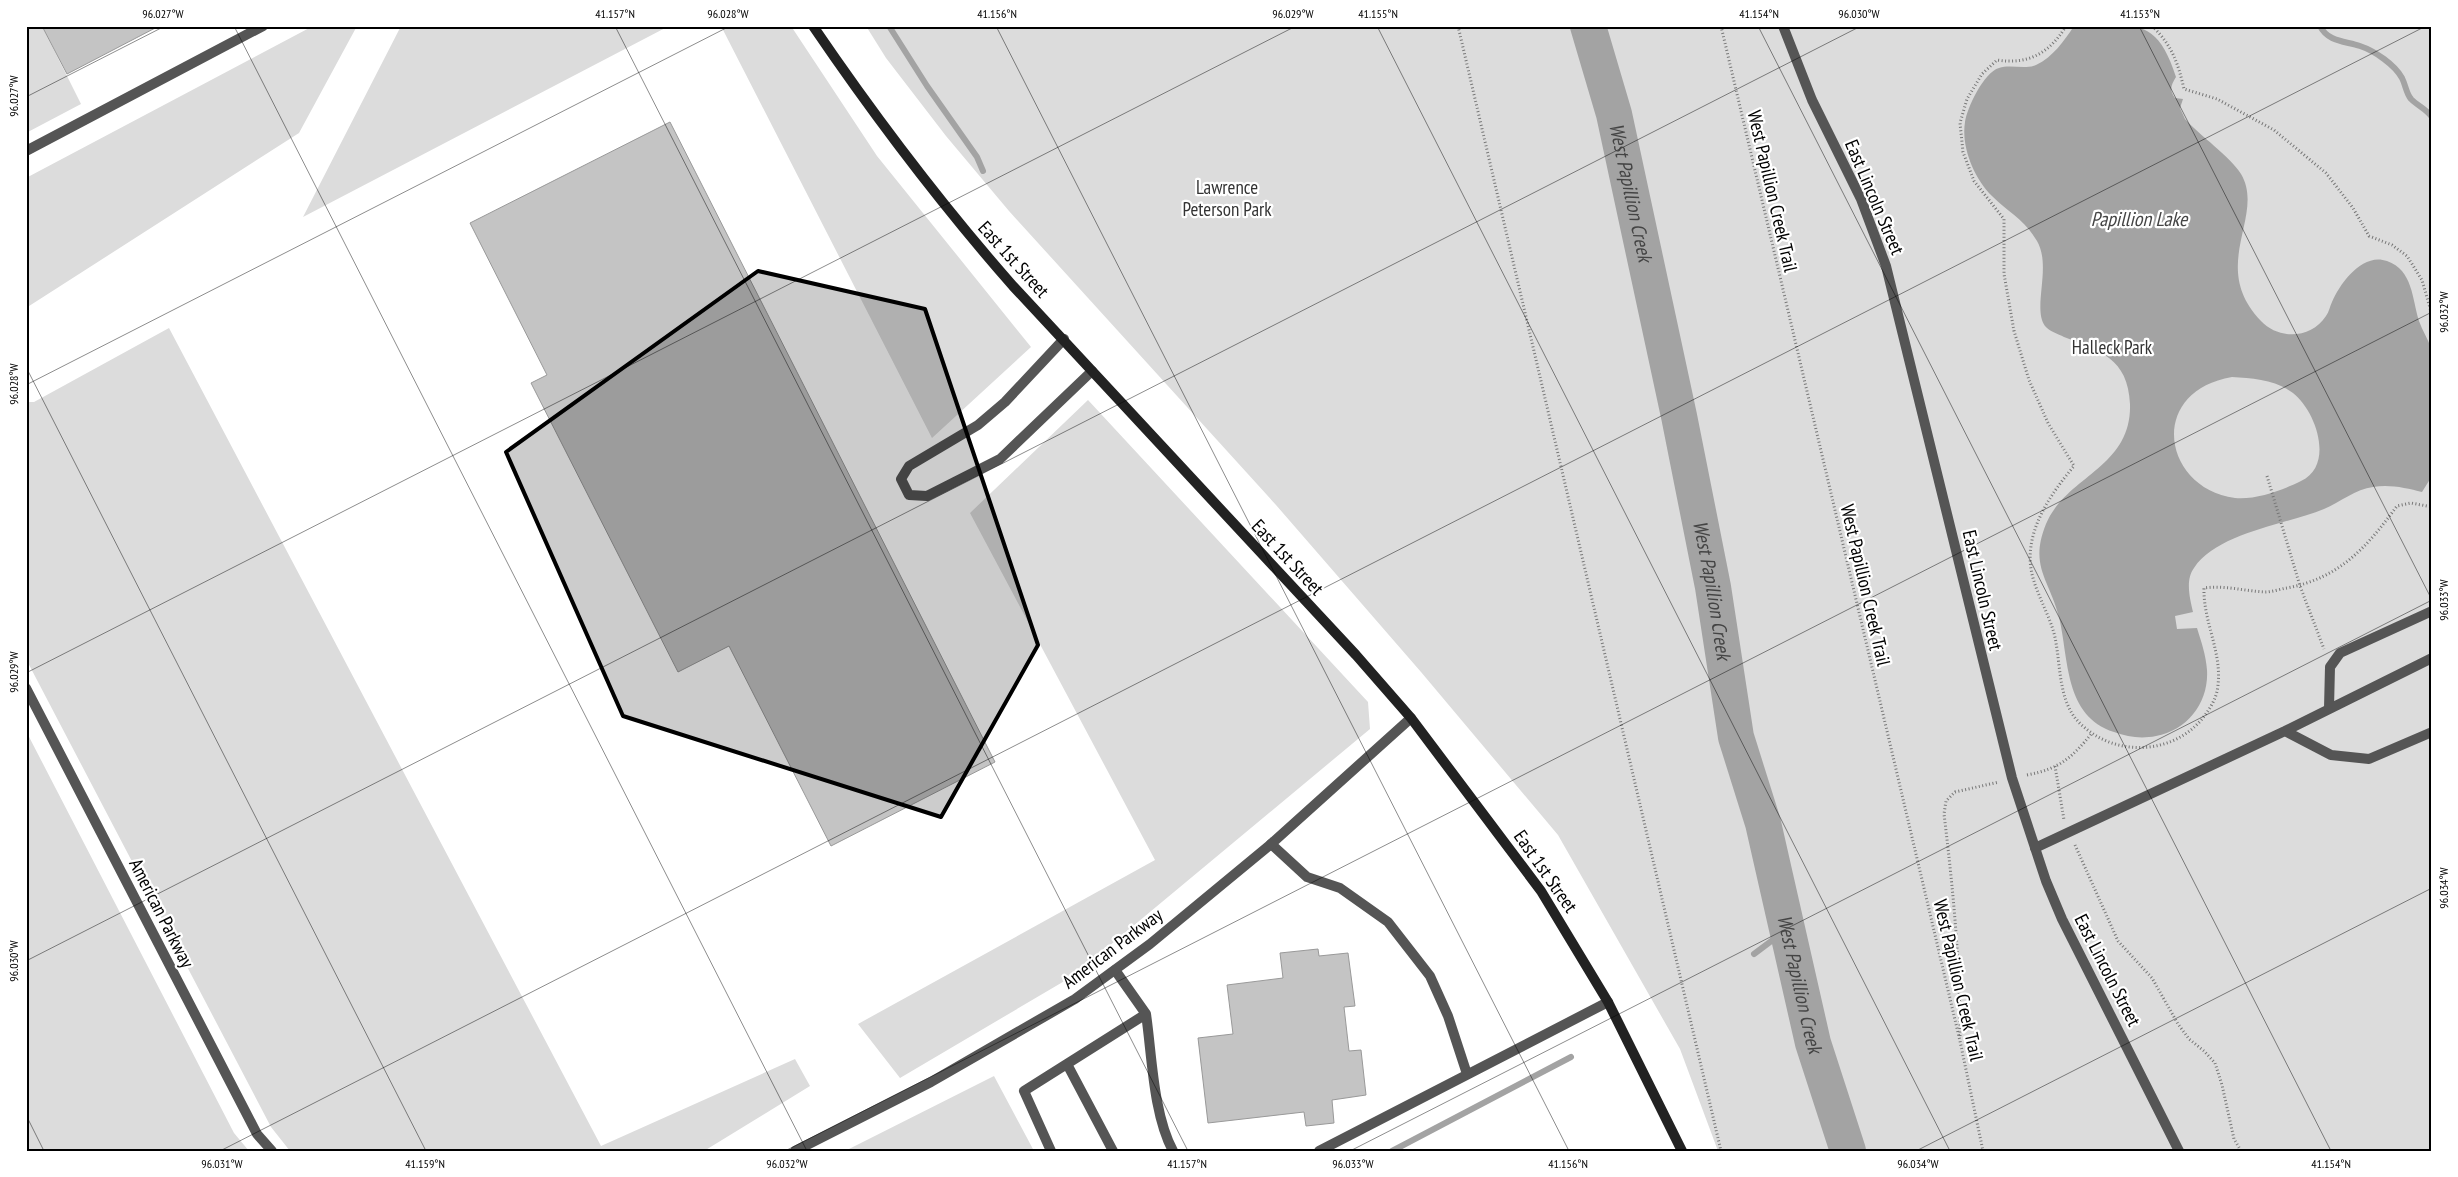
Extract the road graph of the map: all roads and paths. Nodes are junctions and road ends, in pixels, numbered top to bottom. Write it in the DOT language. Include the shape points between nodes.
graph roads {
  1 [pos="263,26"];
  2 [pos="812,26"];
  3 [pos="1458,26"];
  4 [pos="1721,26"];
  5 [pos="1783,26"];
  6 [pos="2066,26"];
  7 [pos="2152,26"];
  8 [pos="26,151"];
  9 [pos="2432,315"];
  10 [pos="1064,339"];
  11 [pos="1092,371"];
  12 [pos="2267,476"];
  13 [pos="2432,507"];
  14 [pos="2300,586"];
  15 [pos="2432,612"];
  16 [pos="2432,658"];
  17 [pos="2330,666"];
  18 [pos="26,688"];
  19 [pos="2329,708"];
  20 [pos="1411,718"];
  21 [pos="2285,731"];
  22 [pos="2432,732"];
  23 [pos="2093,733"];
  24 [pos="2055,766"];
  25 [pos="2012,778"];
  26 [pos="2065,821"];
  27 [pos="1271,844"];
  28 [pos="2075,844"];
  29 [pos="2035,848"];
  30 [pos="1115,970"];
  31 [pos="1608,1002"];
  32 [pos="1146,1014"];
  33 [pos="1960,1042"];
  34 [pos="1068,1064"];
  35 [pos="1468,1074"];
  36 [pos="272,1151"];
  37 [pos="795,1151"];
  38 [pos="1051,1151"];
  39 [pos="1112,1151"];
  40 [pos="1173,1151"];
  41 [pos="1319,1151"];
  42 [pos="1682,1151"];
  43 [pos="1721,1151"];
  44 [pos="1984,1151"];
  45 [pos="2179,1151"];
  46 [pos="2241,1151"];
  1 -- 8 [label="street"];
  2 -- 10 [label="main road, East 1st Street" via="895,144 958,224"];
  3 -- 43 [label="path"];
  4 -- 33 [label="path, West Papillion Creek Trail"];
  5 -- 25 [label="street, East Lincoln Street" via="1812,100 1861,199 1886,266"];
  6 -- 23 [label="path" via="2057,41 2038,55 2016,63 1997,60 1982,74 1967,99 1960,124 1963,152 1974,181 2004,219 2004,274 2014,331 2029,380 2048,423 2074,466 2041,513 2030,550 2033,577 2056,640 2063,693 2083,727"];
  7 -- 9 [label="path" via="2166,39 2184,89 2217,99 2274,130 2326,173 2353,208 2369,236 2392,245 2407,256 2422,280"];
  10 -- 11 [label="main road, East 1st Street"];
  10 -- 11 [label="street" via="1005,402 978,425 909,466 901,479 909,495 927,496 1000,459"];
  11 -- 20 [label="main road, East 1st Street"];
  12 -- 14 [label="path"];
  13 -- 14 [label="path" via="2411,503 2397,506 2372,540 2342,567"];
  14 -- 17 [label="path"];
  14 -- 23 [label="path" via="2267,592 2218,586 2204,588 2203,606 2212,634 2218,686 2213,706 2186,734 2152,748 2108,742"];
  15 -- 17 [label="street" via="2340,653"];
  16 -- 19 [label="street"];
  17 -- 19 [label="street"];
  18 -- 36 [label="street, American Parkway" via="257,1134"];
  19 -- 21 [label="street"];
  20 -- 27 [label="street, American Parkway"];
  20 -- 31 [label="main road, East 1st Street" via="1541,891"];
  21 -- 22 [label="street" via="2331,755 2369,759"];
  21 -- 29 [label="street"];
  23 -- 24 [label="path" via="2066,762"];
  24 -- 25 [label="path" via="2044,772"];
  24 -- 26 [label="path"];
  25 -- 29 [label="street, East Lincoln Street"];
  25 -- 33 [label="path" via="1954,792 1946,801 1944,814 1956,912"];
  27 -- 30 [label="street, American Parkway"];
  27 -- 35 [label="street" via="1307,877 1340,888 1388,922 1430,976"];
  28 -- 46 [label="path" via="2118,941 2152,978 2189,1039 2214,1063 2234,1139"];
  29 -- 45 [label="street, East Lincoln Street" via="2062,919"];
  30 -- 32 [label="street"];
  30 -- 37 [label="street, American Parkway" via="1075,999 931,1082"];
  31 -- 35 [label="street"];
  31 -- 42 [label="main road, East 1st Street"];
  32 -- 34 [label="street"];
  32 -- 40 [label="street" via="1159,1108"];
  33 -- 44 [label="path, West Papillion Creek Trail"];
  34 -- 38 [label="street" via="1024,1091"];
  34 -- 39 [label="street"];
  35 -- 41 [label="street"];
}
